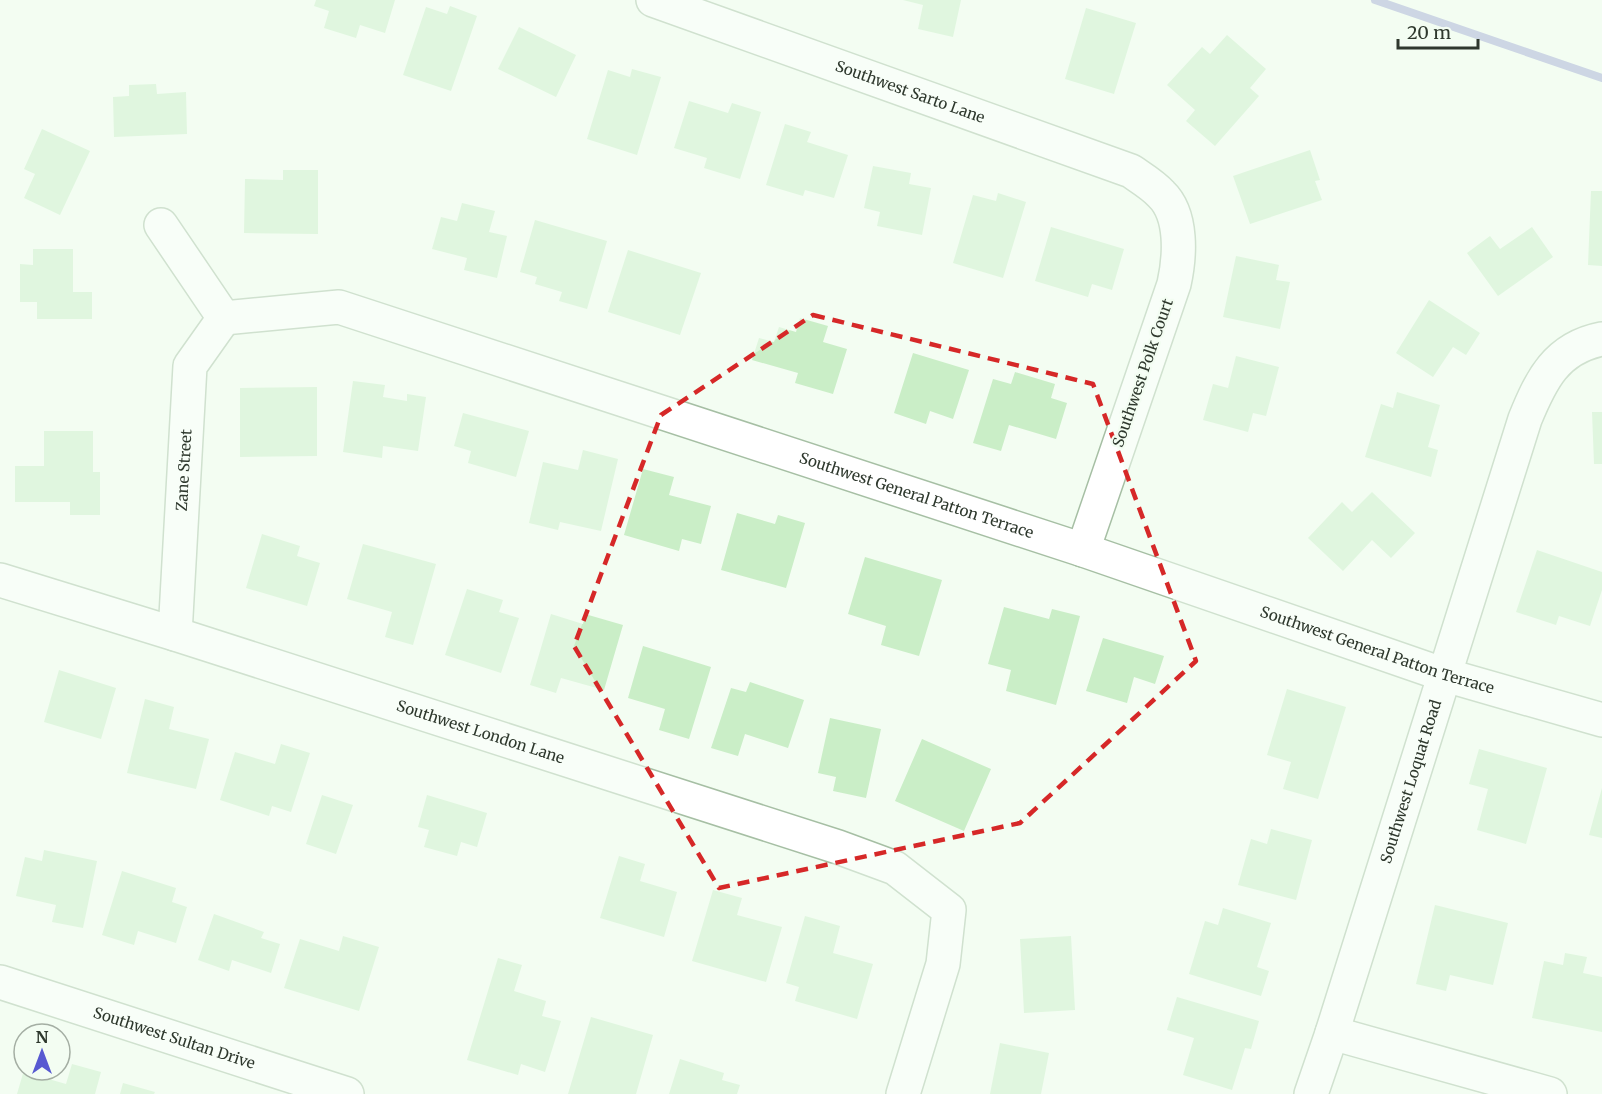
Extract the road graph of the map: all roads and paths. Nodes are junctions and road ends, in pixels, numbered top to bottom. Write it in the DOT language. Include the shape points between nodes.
graph roads {
  1 [pos="653,0"];
  2 [pos="1163,195"];
  3 [pos="161,225"];
  4 [pos="224,318"];
  5 [pos="1590,343"];
  6 [pos="1083,550"];
  7 [pos="0,580"];
  8 [pos="175,634"];
  9 [pos="1445,675"];
  10 [pos="1602,720"];
  11 [pos="0,982"];
  12 [pos="1332,1033"];
  13 [pos="347,1094"];
  14 [pos="903,1094"];
  15 [pos="1311,1094"];
  16 [pos="1550,1094"];
  1 -- 2 [label="street, Southwest Sarto Lane" via="1131,171"];
  2 -- 6 [label="street, Southwest Polk Court" via="1176,224 1179,259 1174,284"];
  3 -- 4 [label="street"];
  4 -- 6 [label="street, Southwest General Patton Terrace" via="339,307"];
  4 -- 8 [label="street, Zane Street" via="190,366"];
  5 -- 9 [label="street, Southwest Loquat Road" via="1554,365 1535,395"];
  6 -- 9 [label="street, Southwest General Patton Terrace"];
  7 -- 8 [label="street, Southwest London Lane"];
  8 -- 14 [label="street, Southwest London Lane" via="895,868 949,910 943,964"];
  9 -- 10 [label="street, Southwest General Patton Terrace"];
  9 -- 12 [label="street, Southwest Loquat Road"];
  11 -- 13 [label="street, Southwest Sultan Drive"];
  12 -- 15 [label="street, Southwest Loquat Road"];
  12 -- 16 [label="street"];
}
